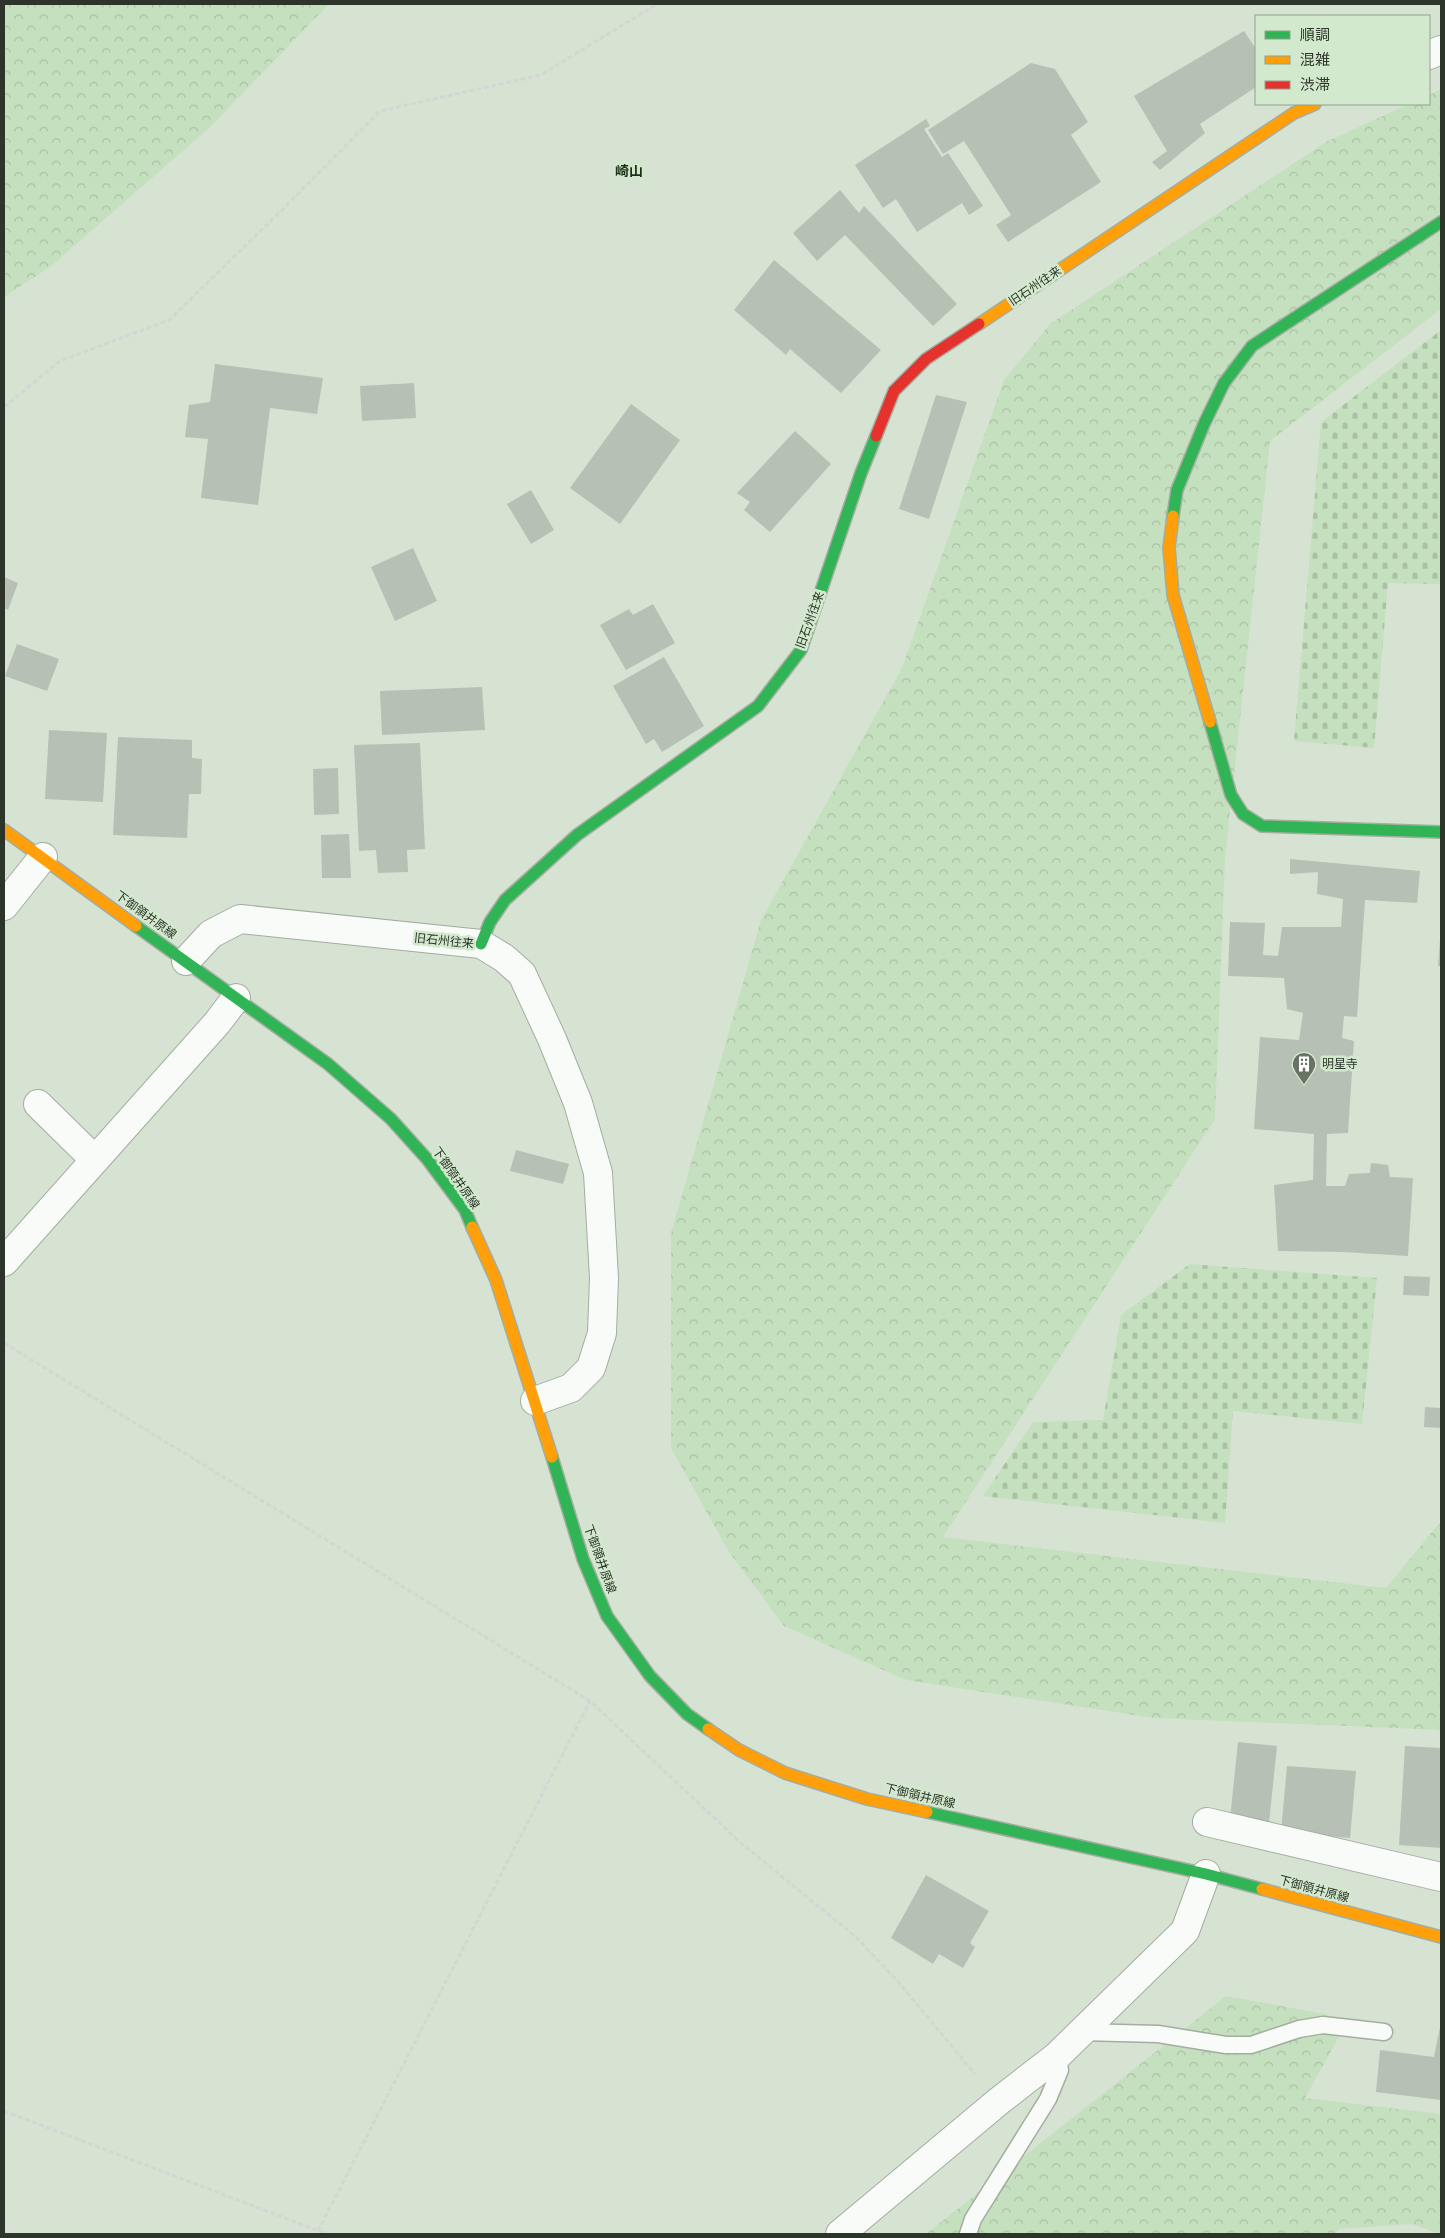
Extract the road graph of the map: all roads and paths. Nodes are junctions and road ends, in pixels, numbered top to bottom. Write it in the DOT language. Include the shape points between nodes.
graph roads {
  1 [pos="658,4"];
  2 [pos="1312,105"];
  3 [pos="1441,222"];
  4 [pos="4,407"];
  5 [pos="4,830"];
  6 [pos="1441,832"];
  7 [pos="43,858"];
  8 [pos="4,906"];
  9 [pos="481,944"];
  10 [pos="186,961"];
  11 [pos="236,998"];
  12 [pos="38,1104"];
  13 [pos="95,1160"];
  14 [pos="4,1262"];
  15 [pos="4,1343"];
  16 [pos="536,1401"];
  17 [pos="590,1701"];
  18 [pos="1207,1822"];
  19 [pos="1206,1874"];
  20 [pos="1441,1876"];
  21 [pos="1441,1937"];
  22 [pos="1081,2032"];
  23 [pos="1384,2032"];
  24 [pos="1057,2056"];
  25 [pos="999,2101"];
  26 [pos="4,2111"];
  27 [pos="318,2231"];
  28 [pos="327,2234"];
  29 [pos="840,2234"];
  30 [pos="968,2234"];
  1 -- 4 [label="path" via="541,75 380,111 169,320 60,361"];
  2 -- 9 [label="street, 旧石州往来" via="1294,113 926,359 894,391 861,473 801,650 758,706 577,835 505,900 490,922"];
  3 -- 6 [label="street" via="1252,346 1224,383 1204,424 1177,490 1169,548 1173,595 1192,665 1231,795 1243,814 1262,826"];
  5 -- 7 [label="street, 下御領井原線"];
  7 -- 8 [label="street"];
  7 -- 10 [label="street, 下御領井原線"];
  9 -- 10 [label="street, 旧石州往来" via="240,919 211,934"];
  9 -- 16 [label="street" via="522,974 578,1103 598,1173 604,1278 602,1333 591,1368 571,1388"];
  10 -- 11 [label="street, 下御領井原線"];
  11 -- 13 [label="street"];
  11 -- 16 [label="street, 下御領井原線" via="328,1064 391,1119 428,1159 465,1210 496,1280"];
  12 -- 13 [label="street"];
  13 -- 14 [label="street"];
  15 -- 17 [label="path"];
  16 -- 19 [label="street, 下御領井原線" via="583,1559 607,1616 650,1676 688,1714 739,1750 785,1773 867,1799"];
  17 -- 25 [label="path" via="742,1844 855,1936"];
  17 -- 27 [label="path"];
  18 -- 20 [label="street"];
  19 -- 21 [label="street, 下御領井原線"];
  19 -- 22 [label="street" via="1185,1931"];
  22 -- 23 [label="lane" via="1158,2034 1226,2045 1251,2045 1299,2029 1323,2025"];
  22 -- 24 [label="street"];
  24 -- 25 [label="street"];
  24 -- 30 [label="lane" via="1060,2070 1048,2099 972,2219"];
  25 -- 29 [label="street"];
  26 -- 27 [label="path"];
  27 -- 28 [label="path"];
}
